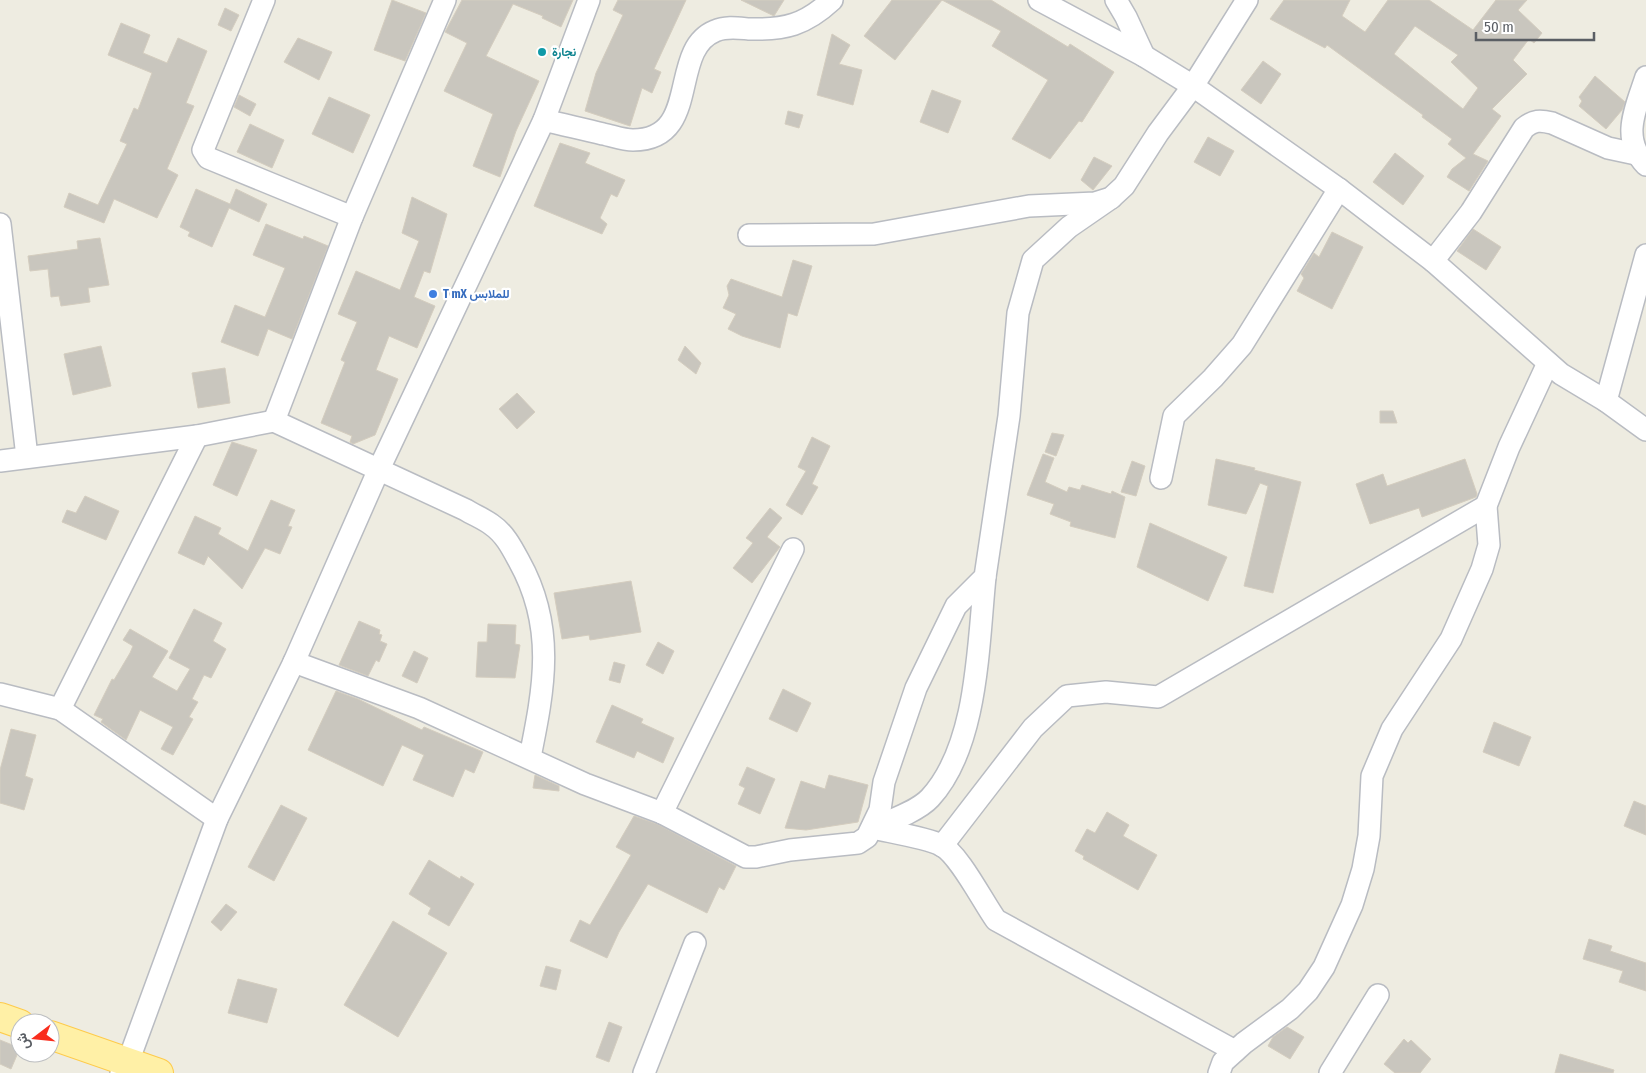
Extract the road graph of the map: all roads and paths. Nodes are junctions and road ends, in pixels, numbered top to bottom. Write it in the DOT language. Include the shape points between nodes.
graph roads {
  1 [pos="264,0"];
  2 [pos="445,0"];
  3 [pos="589,0"];
  4 [pos="832,0"];
  5 [pos="1039,0"];
  6 [pos="1116,0"];
  7 [pos="1248,0"];
  8 [pos="1144,56"];
  9 [pos="1646,77"];
  10 [pos="1193,86"];
  11 [pos="544,120"];
  12 [pos="1641,159"];
  13 [pos="1339,189"];
  14 [pos="1112,198"];
  15 [pos="352,217"];
  16 [pos="0,224"];
  17 [pos="749,235"];
  18 [pos="1646,255"];
  19 [pos="1433,261"];
  20 [pos="1548,363"];
  21 [pos="1606,401"];
  22 [pos="274,421"];
  23 [pos="1646,430"];
  24 [pos="196,436"];
  25 [pos="27,457"];
  26 [pos="0,461"];
  27 [pos="379,469"];
  28 [pos="1161,478"];
  29 [pos="1486,506"];
  30 [pos="793,549"];
  31 [pos="985,577"];
  32 [pos="294,662"];
  33 [pos="0,694"];
  34 [pos="60,709"];
  35 [pos="530,757"];
  36 [pos="662,813"];
  37 [pos="217,818"];
  38 [pos="873,828"];
  39 [pos="942,846"];
  40 [pos="695,943"];
  41 [pos="1378,995"];
  42 [pos="60,1039"];
  43 [pos="1234,1051"];
  44 [pos="124,1067"];
  45 [pos="159,1073"];
  46 [pos="644,1073"];
  47 [pos="1219,1073"];
  48 [pos="1330,1073"];
  1 -- 15 [label="street" via="204,154"];
  2 -- 15 [label="street"];
  3 -- 11 [label="street"];
  4 -- 11 [label="street" via="804,22 782,29 730,28 715,31 703,39 692,58 678,110 664,130 650,139 631,140"];
  5 -- 8 [label="street"];
  6 -- 8 [label="street"];
  7 -- 10 [label="street"];
  8 -- 10 [label="street"];
  9 -- 12 [label="street" via="1632,120 1632,138"];
  10 -- 13 [label="street"];
  10 -- 14 [label="street" via="1124,186"];
  11 -- 27 [label="street"];
  12 -- 19 [label="street" via="1552,124 1532,121 1524,128 1471,212"];
  13 -- 19 [label="street"];
  13 -- 28 [label="street" via="1242,345 1174,416"];
  14 -- 17 [label="street" via="1095,203 1028,206 874,234"];
  14 -- 31 [label="street" via="1069,227 1033,260 1018,313 1009,416"];
  15 -- 22 [label="street"];
  16 -- 25 [label="street"];
  18 -- 21 [label="street"];
  19 -- 20 [label="street"];
  20 -- 21 [label="street"];
  20 -- 29 [label="street"];
  21 -- 23 [label="street"];
  22 -- 24 [label="street"];
  22 -- 27 [label="street"];
  24 -- 25 [label="street"];
  24 -- 34 [label="street"];
  25 -- 26 [label="street"];
  27 -- 32 [label="street"];
  27 -- 35 [label="street" via="493,526 509,542 522,566 537,601 544,640 543,693"];
  29 -- 39 [label="street" via="1158,696 1106,692 1067,696 1033,728"];
  29 -- 43 [label="street" via="1489,545 1482,569 1451,639 1392,729 1372,776 1363,869 1352,905 1324,967 1308,991 1290,1009"];
  30 -- 36 [label="street"];
  31 -- 38 [label="street" via="956,606 916,688 884,782 880,810"];
  31 -- 38 [label="street" via="970,709 957,758 930,799"];
  32 -- 35 [label="street" via="419,708"];
  32 -- 37 [label="street"];
  33 -- 34 [label="street"];
  34 -- 37 [label="street"];
  35 -- 36 [label="street" via="585,784"];
  36 -- 38 [label="street" via="746,857 851,844 867,837"];
  37 -- 44 [label="street"];
  38 -- 39 [label="street"];
  39 -- 43 [label="street" via="967,873 996,920"];
  40 -- 46 [label="street"];
  41 -- 48 [label="street"];
  42 -- 44 [label="main road"];
  43 -- 47 [label="street" via="1223,1062"];
  44 -- 45 [label="main road"];
}
